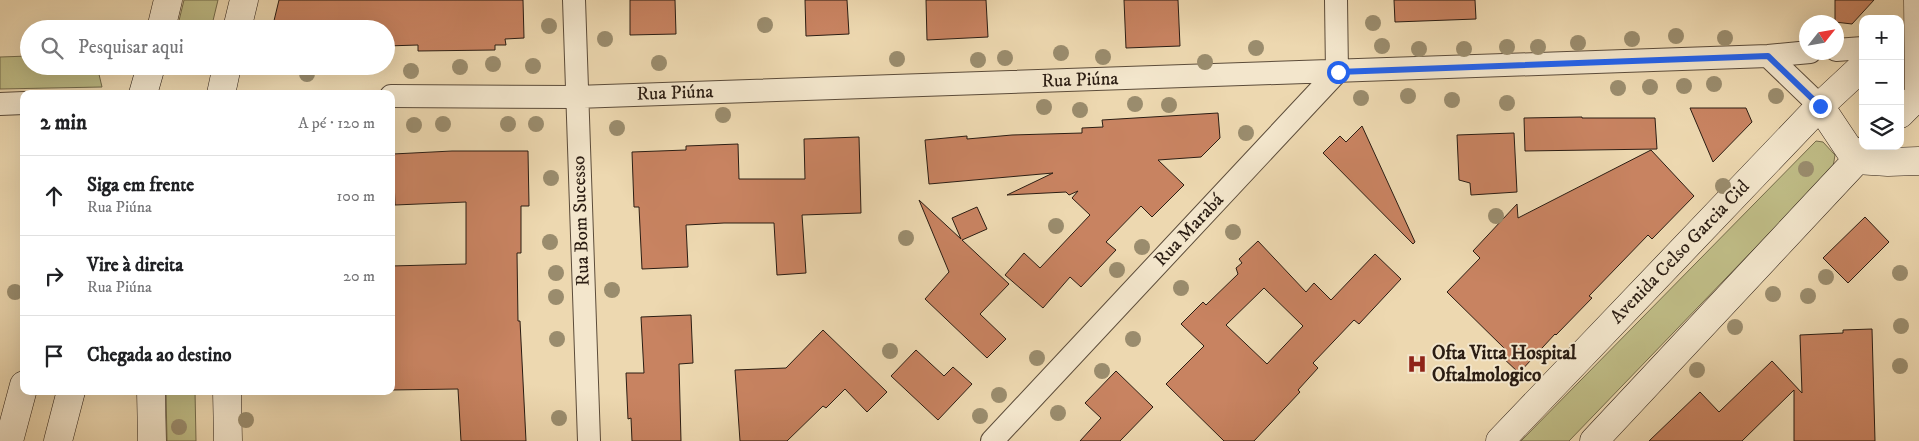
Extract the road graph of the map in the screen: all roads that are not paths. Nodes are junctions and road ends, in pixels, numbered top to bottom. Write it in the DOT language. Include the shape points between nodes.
graph roads {
  1 [pos="168,0"];
  2 [pos="244,0"];
  3 [pos="574,0"];
  4 [pos="1336,0"];
  5 [pos="1918,0"];
  6 [pos="1919,12"];
  7 [pos="163,20"];
  8 [pos="239,20"];
  9 [pos="1904,26"];
  10 [pos="1859,48"];
  11 [pos="1844,49"];
  12 [pos="1799,53"];
  13 [pos="1768,56"];
  14 [pos="1859,70"];
  15 [pos="1338,72"];
  16 [pos="148,75"];
  17 [pos="226,75"];
  18 [pos="144,90"];
  19 [pos="222,90"];
  20 [pos="395,96"];
  21 [pos="576,97"];
  22 [pos="1919,97"];
  23 [pos="20,103"];
  24 [pos="0,104"];
  25 [pos="1820,106"];
  26 [pos="1904,110"];
  27 [pos="1863,153"];
  28 [pos="1919,161"];
  29 [pos="21,395"];
  30 [pos="70,395"];
  31 [pos="151,395"];
  32 [pos="227,395"];
  33 [pos="9,441"];
  34 [pos="58,441"];
  35 [pos="152,441"];
  36 [pos="228,441"];
  37 [pos="589,441"];
  38 [pos="992,441"];
  39 [pos="1500,441"];
  40 [pos="1594,441"];
  1 -- 7 [label="street"];
  2 -- 8 [label="street"];
  3 -- 21 [label="street, Rua Bom Sucesso"];
  4 -- 15 [label="street"];
  5 -- 6 [label="street"];
  6 -- 9 [label="street"];
  6 -- 22 [label="street"];
  10 -- 11 [label="street"];
  12 -- 13 [label="street, Rua Piúna"];
  13 -- 15 [label="street, Rua Piúna"];
  13 -- 25 [label="street"];
  14 -- 25 [label="street, Avenida Celso Garcia Cid"];
  15 -- 21 [label="street, Rua Piúna"];
  15 -- 38 [label="street, Rua Marabá"];
  16 -- 18 [label="street"];
  17 -- 19 [label="street"];
  20 -- 21 [label="street, Rua Piúna"];
  21 -- 37 [label="street, Rua Bom Sucesso"];
  22 -- 26 [label="street"];
  23 -- 24 [label="street"];
  25 -- 27 [label="street"];
  25 -- 39 [label="street, Avenida Celso Garcia Cid"];
  27 -- 28 [label="street" via="1888,162"];
  27 -- 40 [label="street"];
  29 -- 33 [label="street"];
  30 -- 34 [label="street"];
  31 -- 35 [label="street"];
  32 -- 36 [label="street"];
}
